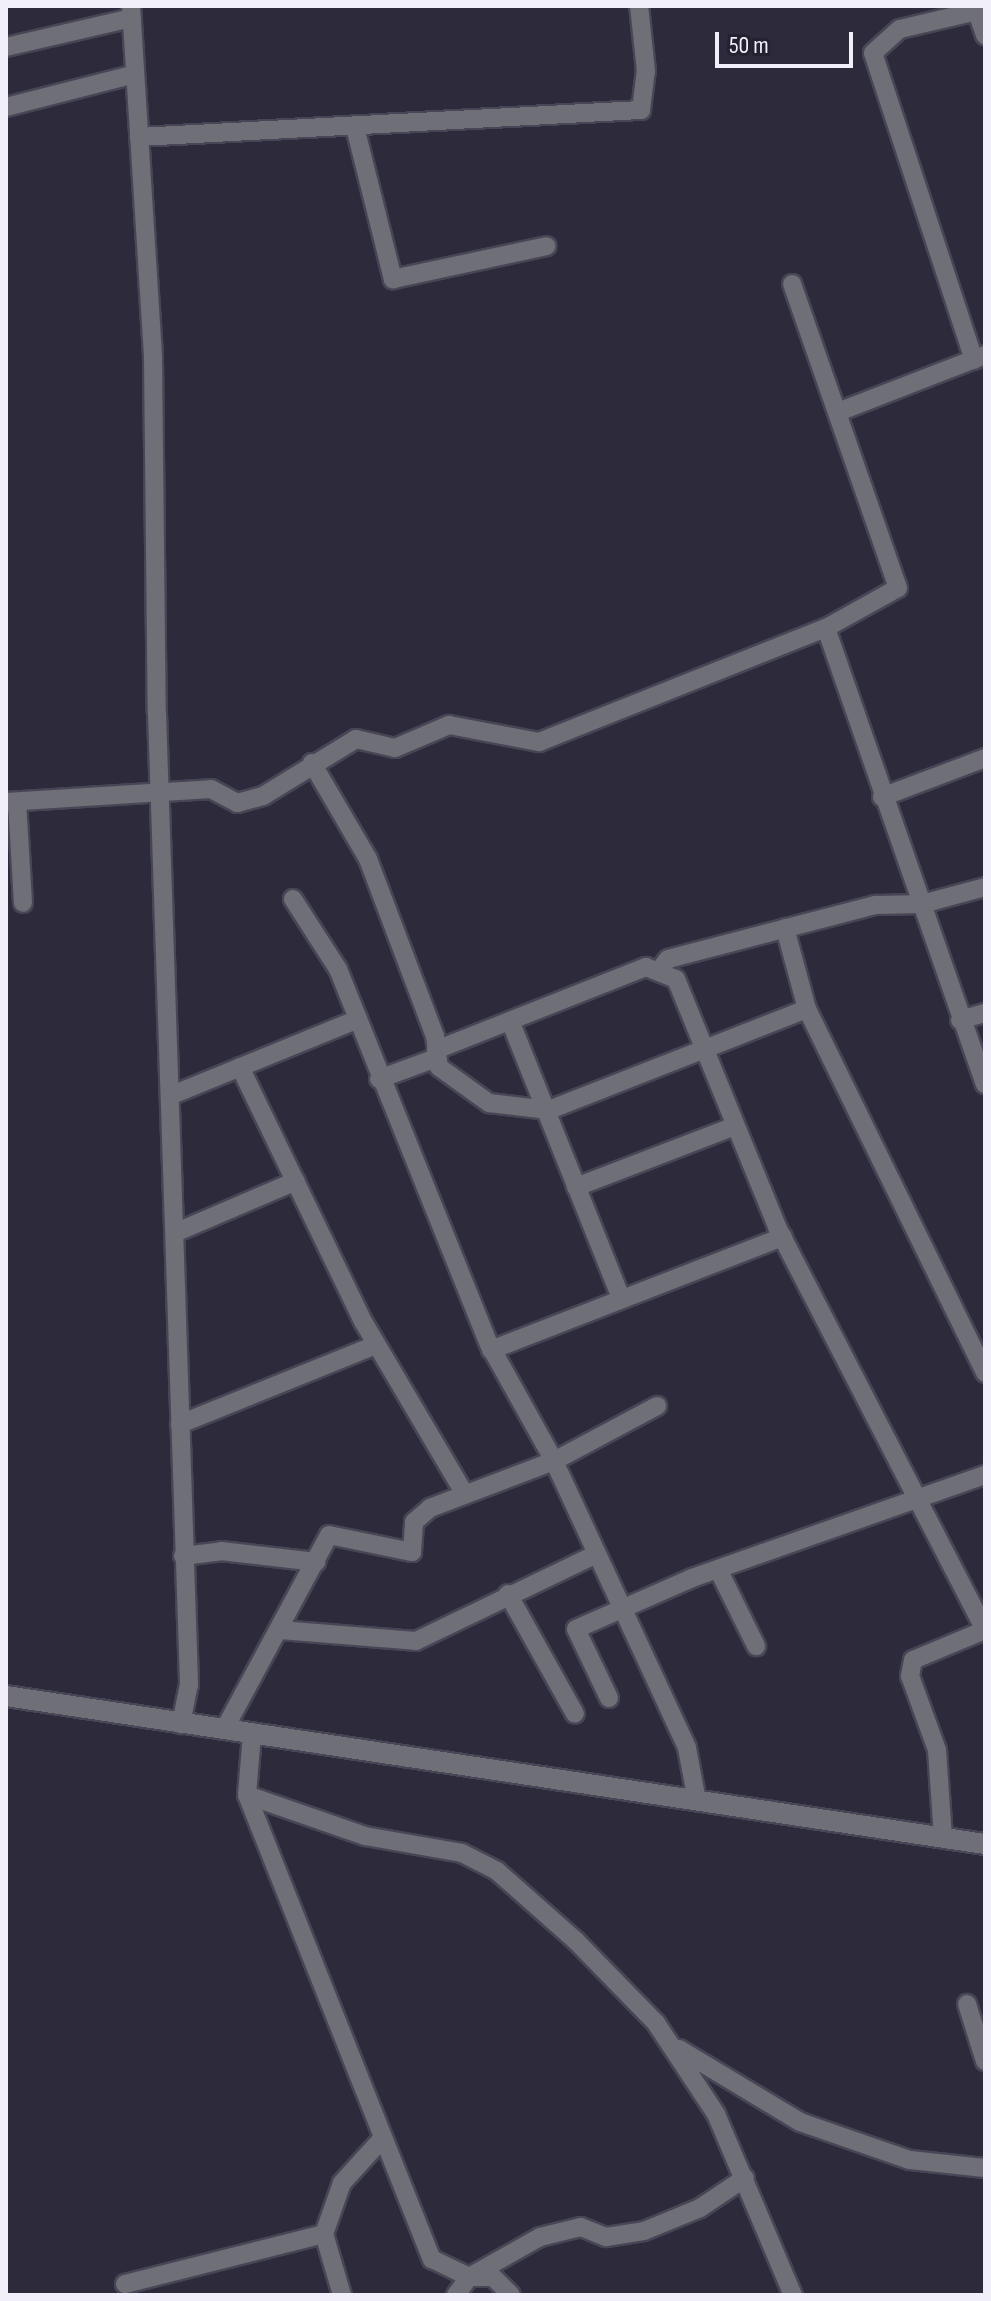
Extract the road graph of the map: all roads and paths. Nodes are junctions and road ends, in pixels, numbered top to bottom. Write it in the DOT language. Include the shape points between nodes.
graph roads {
  1 [pos="639,6"];
  2 [pos="979,9"];
  3 [pos="131,12"];
  4 [pos="985,35"];
  5 [pos="6,47"];
  6 [pos="135,74"];
  7 [pos="6,107"];
  8 [pos="356,131"];
  9 [pos="139,137"];
  10 [pos="547,246"];
  11 [pos="792,284"];
  12 [pos="979,357"];
  13 [pos="838,412"];
  14 [pos="826,628"];
  15 [pos="985,758"];
  16 [pos="312,763"];
  17 [pos="164,796"];
  18 [pos="882,797"];
  19 [pos="11,802"];
  20 [pos="985,887"];
  21 [pos="293,899"];
  22 [pos="23,903"];
  23 [pos="922,904"];
  24 [pos="785,928"];
  25 [pos="661,968"];
  26 [pos="807,1009"];
  27 [pos="985,1013"];
  28 [pos="358,1019"];
  29 [pos="960,1020"];
  30 [pos="511,1023"];
  31 [pos="701,1047"];
  32 [pos="436,1054"];
  33 [pos="240,1067"];
  34 [pos="379,1079"];
  35 [pos="985,1084"];
  36 [pos="172,1095"];
  37 [pos="549,1110"];
  38 [pos="735,1126"];
  39 [pos="296,1181"];
  40 [pos="576,1187"];
  41 [pos="177,1232"];
  42 [pos="783,1237"];
  43 [pos="620,1295"];
  44 [pos="376,1345"];
  45 [pos="491,1350"];
  46 [pos="985,1373"];
  47 [pos="657,1406"];
  48 [pos="180,1424"];
  49 [pos="554,1461"];
  50 [pos="985,1475"];
  51 [pos="463,1491"];
  52 [pos="917,1499"];
  53 [pos="595,1555"];
  54 [pos="183,1556"];
  55 [pos="316,1562"];
  56 [pos="719,1571"];
  57 [pos="508,1594"];
  58 [pos="622,1612"];
  59 [pos="280,1630"];
  60 [pos="985,1630"];
  61 [pos="756,1646"];
  62 [pos="6,1696"];
  63 [pos="609,1698"];
  64 [pos="575,1714"];
  65 [pos="181,1724"];
  66 [pos="224,1730"];
  67 [pos="252,1734"];
  68 [pos="247,1795"];
  69 [pos="697,1801"];
  70 [pos="943,1838"];
  71 [pos="985,1844"];
  72 [pos="967,2004"];
  73 [pos="670,2043"];
  74 [pos="985,2061"];
  75 [pos="381,2140"];
  76 [pos="985,2166"];
  77 [pos="745,2178"];
  78 [pos="324,2234"];
  79 [pos="469,2277"];
  80 [pos="125,2284"];
  81 [pos="342,2295"];
  82 [pos="456,2295"];
  83 [pos="511,2295"];
  84 [pos="793,2295"];
  1 -- 8 [label="street" via="646,71 641,110"];
  2 -- 4 [label="street"];
  2 -- 12 [label="street" via="900,29 873,53"];
  3 -- 5 [label="street"];
  3 -- 6 [label="street"];
  6 -- 7 [label="street"];
  6 -- 9 [label="street"];
  8 -- 9 [label="street"];
  8 -- 10 [label="street" via="393,279"];
  9 -- 17 [label="street"];
  11 -- 13 [label="street"];
  12 -- 13 [label="street"];
  13 -- 14 [label="street" via="898,588"];
  14 -- 16 [label="street" via="539,742 449,725 395,748 356,739"];
  14 -- 18 [label="street"];
  15 -- 18 [label="street"];
  16 -- 17 [label="street" via="263,796 237,803 211,789"];
  16 -- 32 [label="street" via="368,859"];
  17 -- 19 [label="street"];
  17 -- 36 [label="street"];
  18 -- 23 [label="street"];
  19 -- 22 [label="street"];
  20 -- 23 [label="street"];
  21 -- 28 [label="street" via="338,969"];
  23 -- 24 [label="street" via="876,905"];
  23 -- 29 [label="street"];
  24 -- 25 [label="street" via="668,959"];
  24 -- 26 [label="street"];
  25 -- 30 [label="street" via="578,989"];
  25 -- 31 [label="street" via="676,979"];
  26 -- 31 [label="street"];
  26 -- 46 [label="street"];
  27 -- 29 [label="street"];
  28 -- 33 [label="street"];
  28 -- 34 [label="street"];
  29 -- 35 [label="street"];
  30 -- 32 [label="street"];
  30 -- 37 [label="street"];
  31 -- 37 [label="street"];
  31 -- 38 [label="street"];
  32 -- 34 [label="street"];
  32 -- 37 [label="street" via="455,1084 489,1103"];
  33 -- 36 [label="street"];
  33 -- 39 [label="street"];
  34 -- 45 [label="street"];
  36 -- 41 [label="street"];
  37 -- 40 [label="street"];
  38 -- 40 [label="street"];
  38 -- 42 [label="street"];
  39 -- 41 [label="street"];
  39 -- 44 [label="street"];
  40 -- 43 [label="street"];
  41 -- 48 [label="street"];
  42 -- 43 [label="street"];
  42 -- 52 [label="street"];
  43 -- 45 [label="street"];
  44 -- 48 [label="street"];
  44 -- 51 [label="street"];
  45 -- 49 [label="street"];
  47 -- 49 [label="street"];
  48 -- 54 [label="street"];
  49 -- 51 [label="street"];
  49 -- 53 [label="street"];
  50 -- 52 [label="street"];
  51 -- 55 [label="street" via="414,1522 412,1552 329,1535"];
  52 -- 56 [label="street"];
  52 -- 60 [label="street"];
  53 -- 57 [label="street"];
  53 -- 58 [label="street"];
  54 -- 55 [label="street" via="221,1551"];
  54 -- 65 [label="street" via="189,1684"];
  55 -- 59 [label="street"];
  56 -- 58 [label="street"];
  56 -- 61 [label="street"];
  57 -- 59 [label="street" via="400,1644"];
  57 -- 64 [label="street"];
  58 -- 63 [label="street" via="576,1629"];
  58 -- 69 [label="street" via="687,1748"];
  59 -- 66 [label="street"];
  60 -- 70 [label="street" via="913,1660 910,1676 937,1750"];
  62 -- 65 [label="street"];
  65 -- 66 [label="street"];
  66 -- 67 [label="street"];
  67 -- 68 [label="street"];
  67 -- 69 [label="street"];
  68 -- 73 [label="street" via="365,1836 462,1853 497,1871 576,1941"];
  68 -- 75 [label="street"];
  69 -- 70 [label="street"];
  70 -- 71 [label="street"];
  72 -- 74 [label="street"];
  73 -- 76 [label="street" via="800,2122 910,2160"];
  73 -- 77 [label="street"];
  75 -- 78 [label="street" via="342,2183"];
  75 -- 79 [label="street" via="432,2259"];
  77 -- 79 [label="street" via="700,2208 644,2231 558,2232"];
  77 -- 84 [label="street" via="767,2246"];
  78 -- 80 [label="street"];
  78 -- 81 [label="street"];
  79 -- 82 [label="street"];
  79 -- 83 [label="street" via="493,2277"];
}
